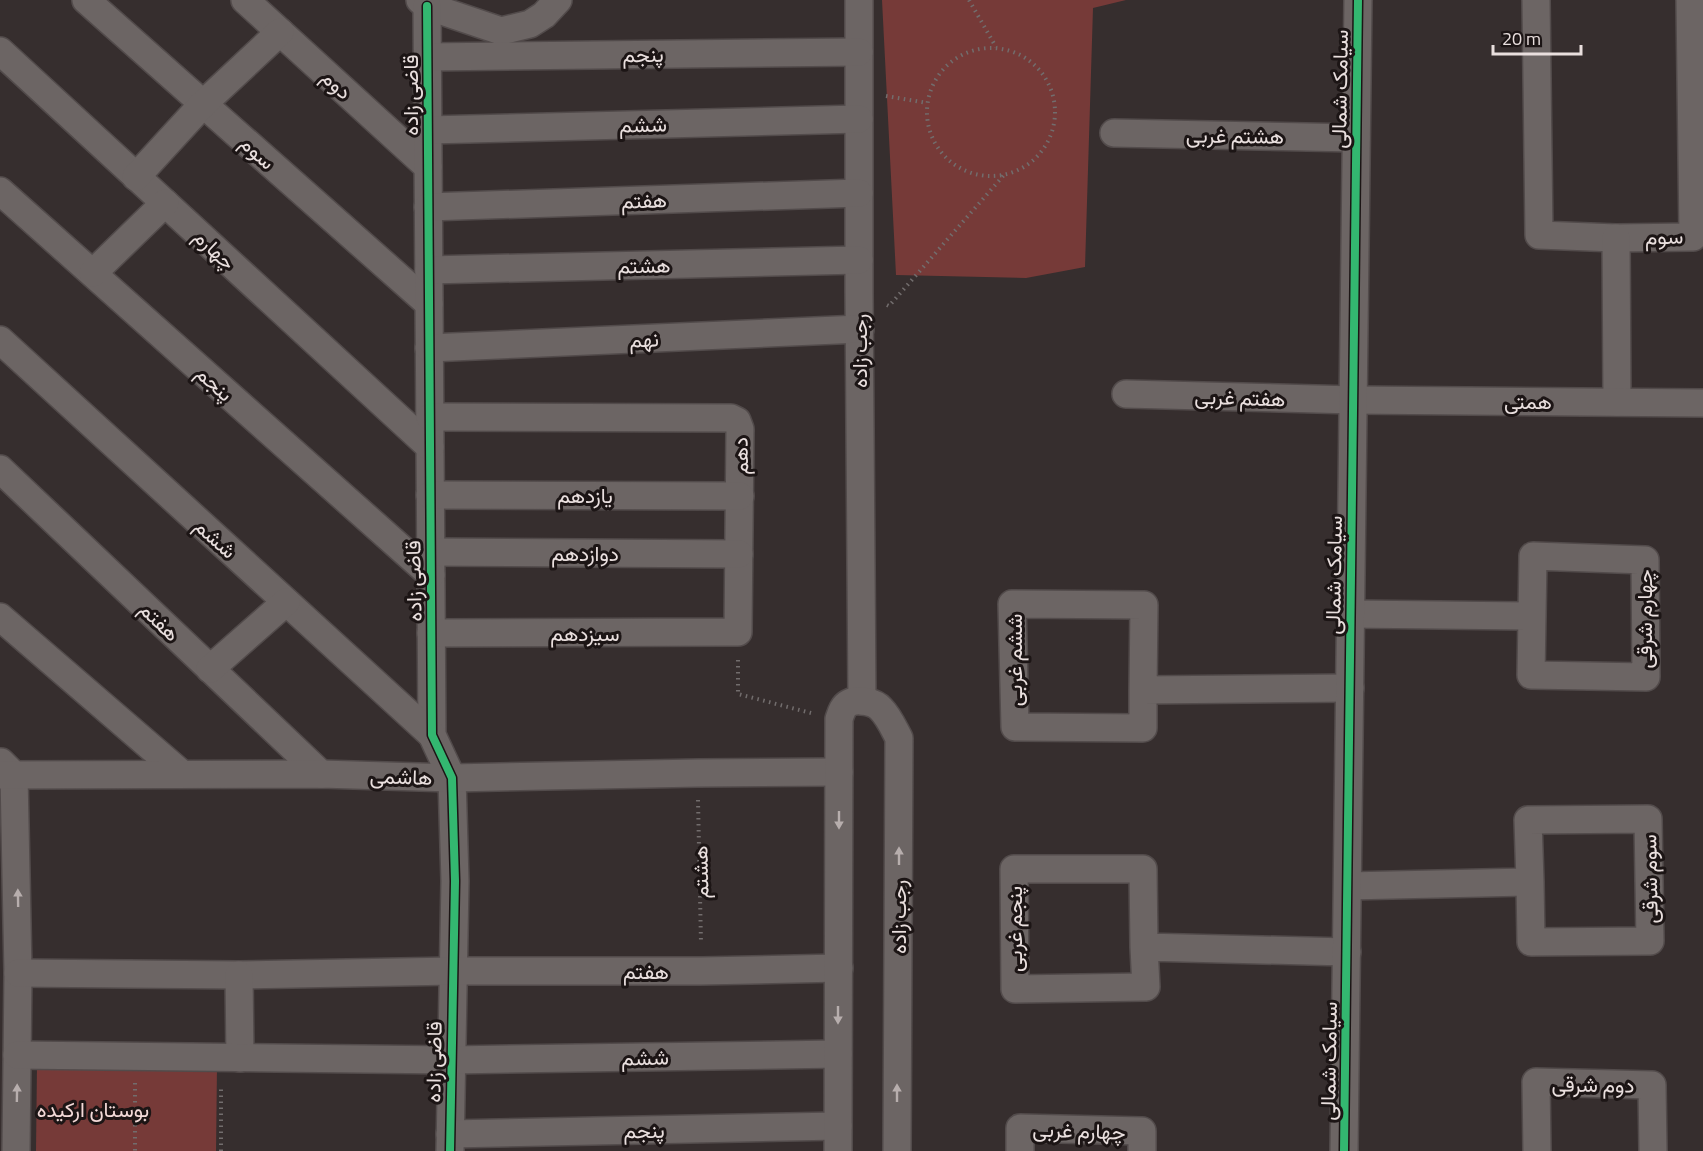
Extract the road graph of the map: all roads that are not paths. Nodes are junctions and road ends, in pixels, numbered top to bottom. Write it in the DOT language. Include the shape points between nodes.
graph roads {
  1 [pos="86,0"];
  2 [pos="245,0"];
  3 [pos="558,0"];
  4 [pos="859,0"];
  5 [pos="1358,0"];
  6 [pos="1536,0"];
  7 [pos="1690,0"];
  8 [pos="423,3"];
  9 [pos="280,32"];
  10 [pos="0,51"];
  11 [pos="859,52"];
  12 [pos="427,57"];
  13 [pos="203,104"];
  14 [pos="859,119"];
  15 [pos="428,129"];
  16 [pos="1114,133"];
  17 [pos="1356,138"];
  18 [pos="428,168"];
  19 [pos="136,177"];
  20 [pos="0,191"];
  21 [pos="859,193"];
  22 [pos="165,203"];
  23 [pos="428,207"];
  24 [pos="1616,237"];
  25 [pos="859,260"];
  26 [pos="429,270"];
  27 [pos="93,273"];
  28 [pos="429,304"];
  29 [pos="860,329"];
  30 [pos="0,340"];
  31 [pos="429,348"];
  32 [pos="1126,394"];
  33 [pos="1354,400"];
  34 [pos="1617,402"];
  35 [pos="1703,403"];
  36 [pos="430,417"];
  37 [pos="430,447"];
  38 [pos="0,469"];
  39 [pos="430,495"];
  40 [pos="740,496"];
  41 [pos="739,554"];
  42 [pos="431,564"];
  43 [pos="286,602"];
  44 [pos="1351,614"];
  45 [pos="1532,616"];
  46 [pos="0,617"];
  47 [pos="738,632"];
  48 [pos="431,633"];
  49 [pos="210,669"];
  50 [pos="1350,688"];
  51 [pos="1143,690"];
  52 [pos="862,701"];
  53 [pos="432,735"];
  54 [pos="5,770"];
  55 [pos="839,772"];
  56 [pos="183,774"];
  57 [pos="321,774"];
  58 [pos="452,778"];
  59 [pos="1530,882"];
  60 [pos="1348,886"];
  61 [pos="1144,947"];
  62 [pos="1347,952"];
  63 [pos="839,968"];
  64 [pos="453,971"];
  65 [pos="18,973"];
  66 [pos="238,975"];
  67 [pos="838,1054"];
  68 [pos="17,1055"];
  69 [pos="231,1057"];
  70 [pos="451,1060"];
  71 [pos="838,1138"];
  72 [pos="450,1143"];
  73 [pos="16,1151"];
  74 [pos="897,1151"];
  75 [pos="1020,1151"];
  76 [pos="1142,1151"];
  77 [pos="1344,1151"];
  78 [pos="1537,1151"];
  79 [pos="1653,1151"];
  1 -- 13 [label="street, سوم"];
  2 -- 9 [label="street, دوم"];
  3 -- 8 [label="street" via="530,24 501,31"];
  4 -- 11 [label="street, رجب زاده"];
  5 -- 17 [label="street, سیامک شمالی"];
  6 -- 24 [label="street, سوم" via="1539,236"];
  7 -- 24 [label="street, سوم" via="1693,237"];
  8 -- 12 [label="street, قاضی زاده"];
  9 -- 13 [label="street"];
  9 -- 18 [label="street, دوم"];
  10 -- 19 [label="street, چهارم"];
  11 -- 12 [label="street, پنجم"];
  11 -- 14 [label="street, رجب زاده"];
  12 -- 15 [label="street, قاضی زاده"];
  13 -- 19 [label="street"];
  13 -- 28 [label="street, سوم"];
  14 -- 15 [label="street, ششم"];
  14 -- 21 [label="street, رجب زاده"];
  15 -- 18 [label="street, قاضی زاده"];
  16 -- 17 [label="street, هشتم غربی"];
  17 -- 33 [label="street, سیامک شمالی"];
  18 -- 23 [label="street, قاضی زاده"];
  19 -- 22 [label="street, چهارم"];
  20 -- 27 [label="street, پنجم"];
  21 -- 23 [label="street, هفتم"];
  21 -- 25 [label="street, رجب زاده"];
  22 -- 27 [label="street"];
  22 -- 37 [label="street, چهارم"];
  23 -- 26 [label="street, قاضی زاده"];
  24 -- 34 [label="street, سوم"];
  25 -- 26 [label="street, هشتم"];
  25 -- 29 [label="street, رجب زاده"];
  26 -- 28 [label="street, قاضی زاده"];
  27 -- 42 [label="street, پنجم"];
  28 -- 31 [label="street, قاضی زاده"];
  29 -- 31 [label="street, نهم"];
  29 -- 52 [label="street, رجب زاده"];
  30 -- 43 [label="street, ششم"];
  31 -- 36 [label="street, قاضی زاده"];
  32 -- 33 [label="street, هفتم غربی"];
  33 -- 34 [label="street, همتی"];
  33 -- 44 [label="street, سیامک شمالی"];
  34 -- 35 [label="street, همتی"];
  36 -- 37 [label="street, قاضی زاده"];
  36 -- 40 [label="street, دهم" via="731,418 740,429"];
  37 -- 39 [label="street, قاضی زاده"];
  38 -- 49 [label="street, هفتم"];
  39 -- 40 [label="street, یازدهم"];
  39 -- 42 [label="street, قاضی زاده"];
  40 -- 41 [label="street, دهم"];
  41 -- 42 [label="street, دوازدهم"];
  41 -- 47 [label="street, دهم"];
  42 -- 48 [label="street, قاضی زاده"];
  43 -- 49 [label="street"];
  43 -- 53 [label="street, ششم"];
  44 -- 45 [label="street"];
  44 -- 50 [label="street, سیامک شمالی"];
  45 -- 45 [label="street, چهارم شرقی" via="1533,556 1645,560 1646,678 1531,675"];
  46 -- 56 [label="street"];
  47 -- 48 [label="street, سیزدهم"];
  48 -- 53 [label="street, قاضی زاده"];
  49 -- 57 [label="street, هفتم"];
  50 -- 51 [label="street"];
  50 -- 60 [label="street, سیامک شمالی"];
  51 -- 51 [label="street, ششم غربی" via="1144,605 1012,604 1015,728 1143,728"];
  52 -- 55 [label="street" via="847,704 839,719"];
  74 -- 52 [label="street, رجب زاده, one-way" via="899,738 880,707"];
  53 -- 58 [label="street, قاضی زاده"];
  54 -- 56 [label="street, هاشمی"];
  65 -- 54 [label="street, one-way"];
  55 -- 58 [label="street, هاشمی"];
  55 -- 63 [label="street, one-way"];
  56 -- 57 [label="street, هاشمی"];
  57 -- 58 [label="street, هاشمی"];
  58 -- 64 [label="street, قاضی زاده"];
  59 -- 59 [label="street, سوم شرقی" via="1528,820 1648,819 1650,941 1531,942"];
  59 -- 60 [label="street"];
  60 -- 62 [label="street, سیامک شمالی"];
  61 -- 61 [label="street, پنجم غربی" via="1143,869 1014,869 1015,989 1146,987"];
  61 -- 62 [label="street"];
  62 -- 77 [label="street, سیامک شمالی"];
  63 -- 64 [label="street, هفتم"];
  63 -- 67 [label="street, one-way"];
  64 -- 66 [label="street, هفتم"];
  64 -- 70 [label="street, قاضی زاده"];
  65 -- 66 [label="street, هفتم"];
  65 -- 68 [label="street"];
  66 -- 69 [label="street"];
  67 -- 70 [label="street, ششم"];
  67 -- 71 [label="street"];
  68 -- 69 [label="street, ششم"];
  73 -- 68 [label="street, one-way"];
  69 -- 70 [label="street, ششم"];
  70 -- 72 [label="street, قاضی زاده"];
  71 -- 72 [label="street, پنجم"];
  75 -- 76 [label="street, چهارم غربی" via="1020,1128 1142,1131"];
  78 -- 79 [label="street, دوم شرقی" via="1536,1082 1652,1085"];
}
